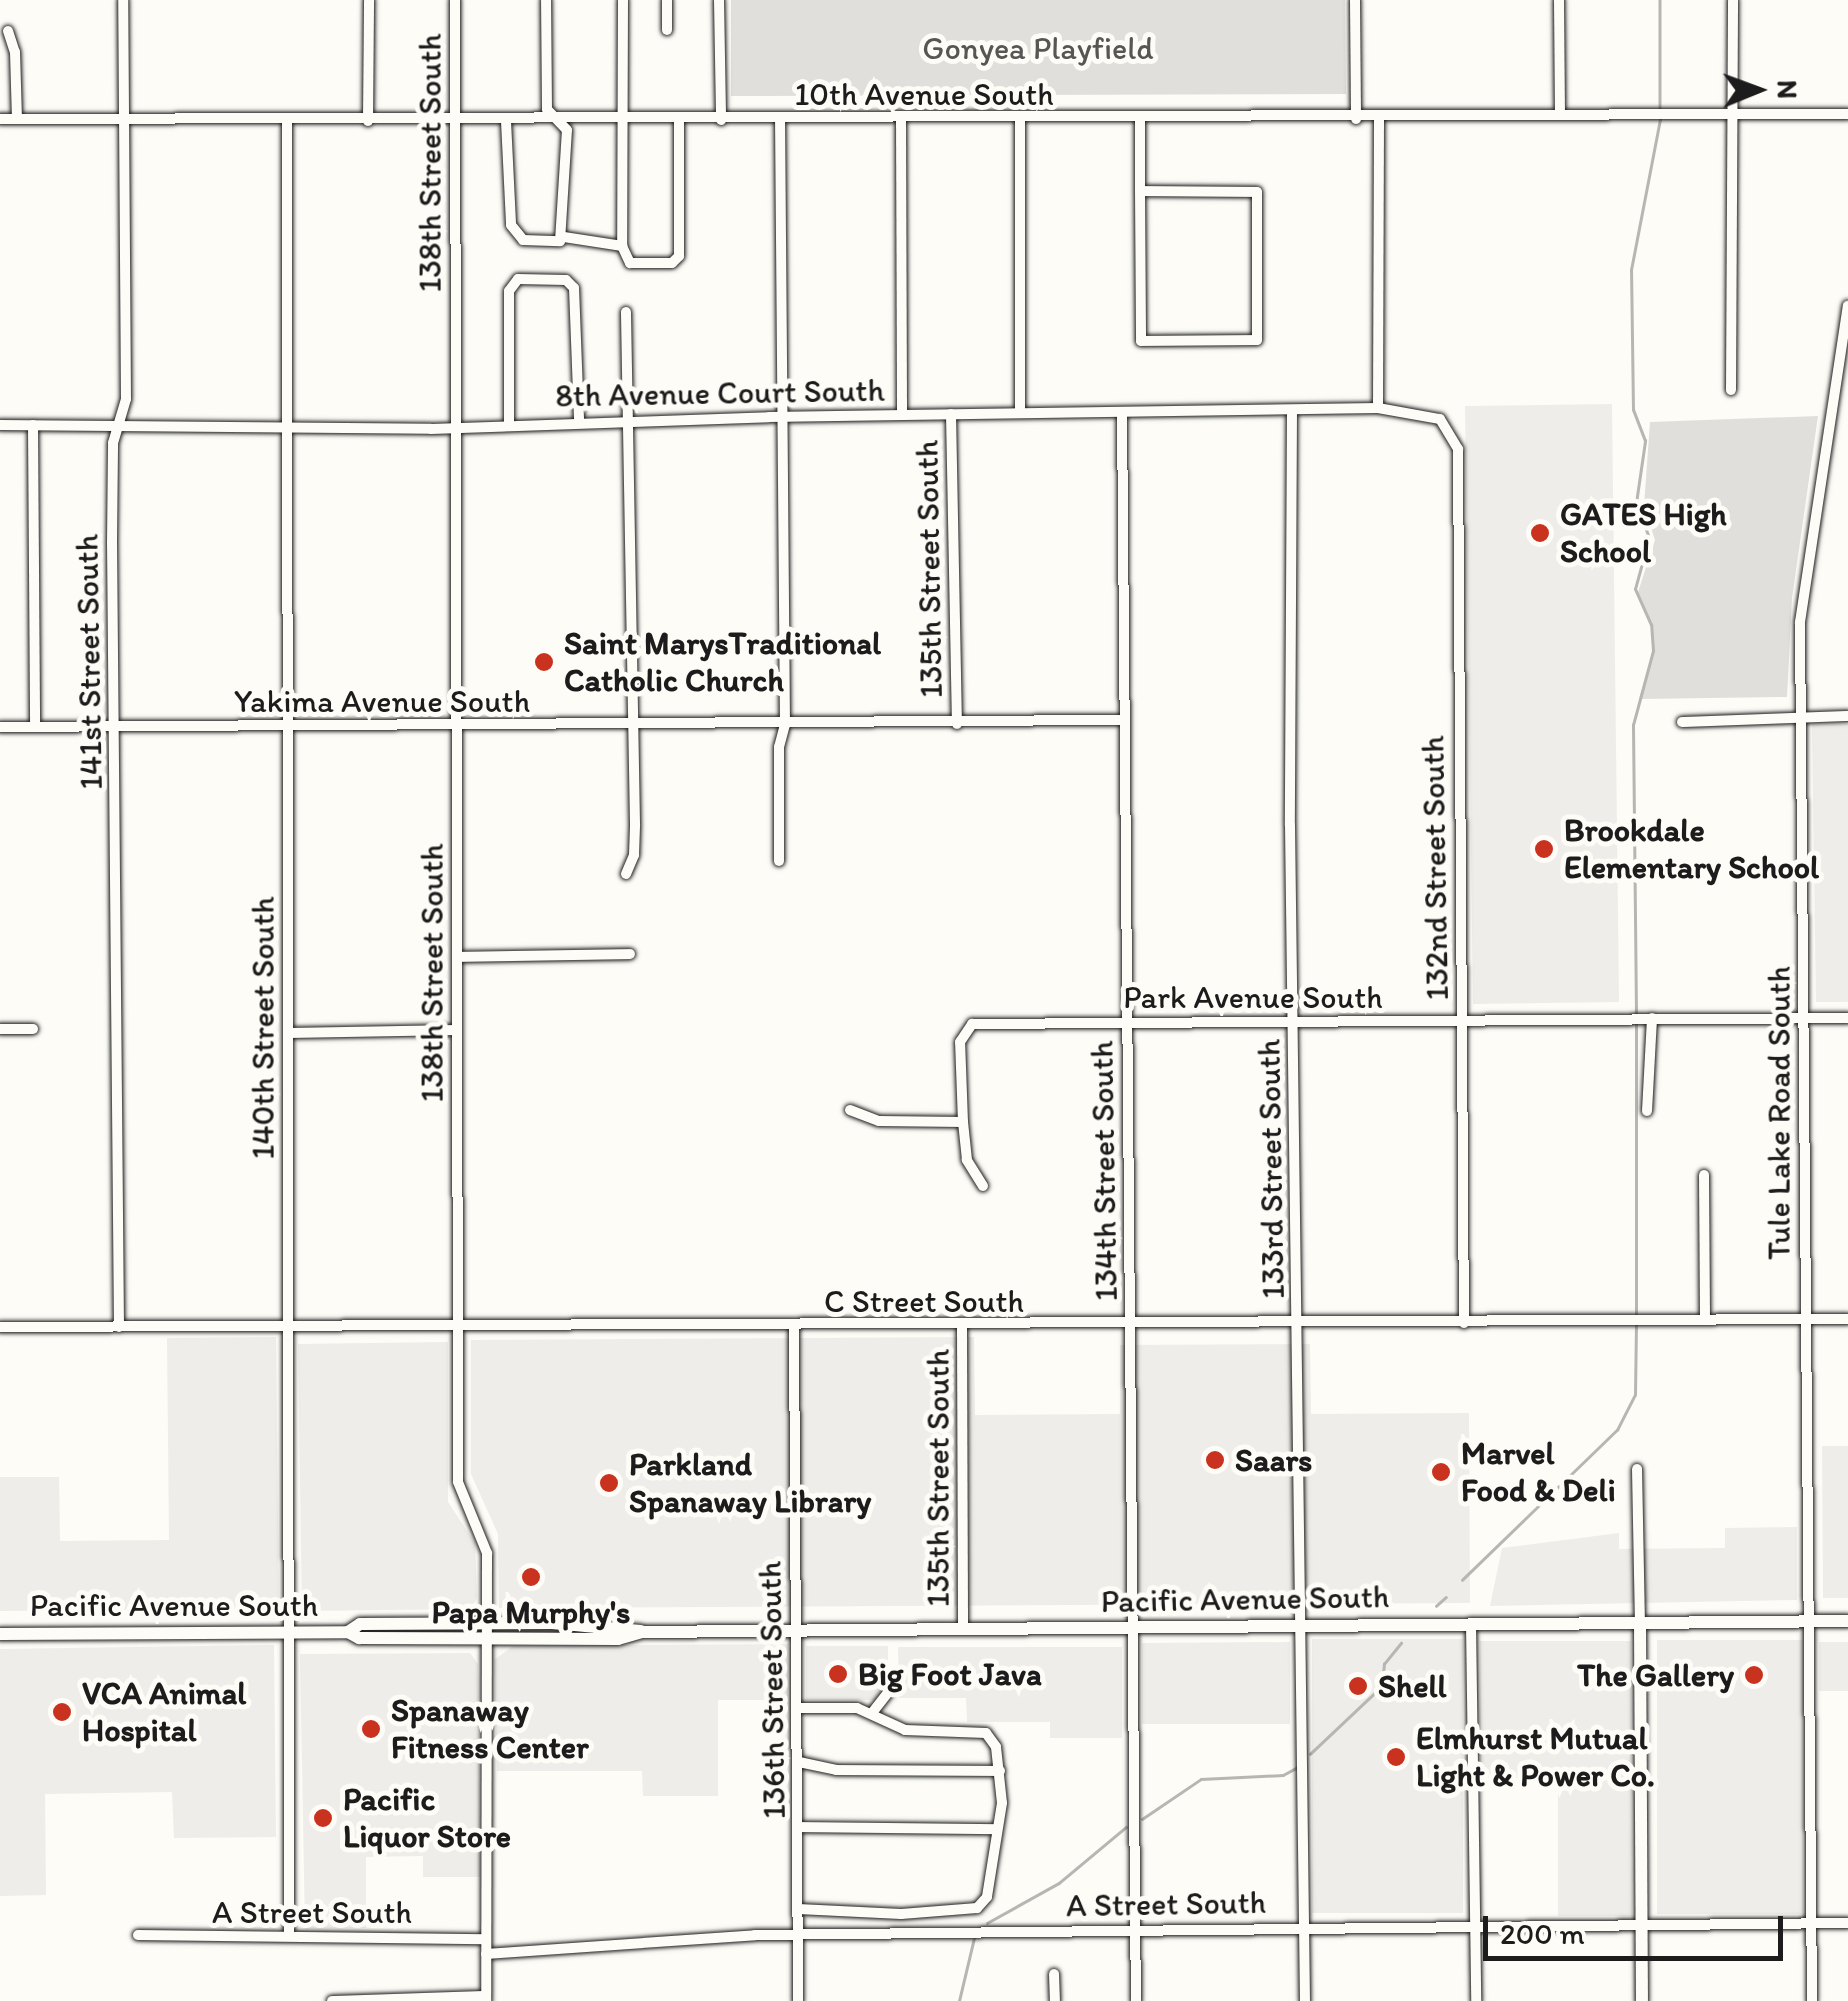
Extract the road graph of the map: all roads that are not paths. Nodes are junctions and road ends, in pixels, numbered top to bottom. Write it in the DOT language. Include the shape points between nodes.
graph roads {
  1 [pos="123,0"];
  2 [pos="369,0"];
  3 [pos="455,0"];
  4 [pos="546,0"];
  5 [pos="622,0"];
  6 [pos="667,0"];
  7 [pos="719,0"];
  8 [pos="1355,0"];
  9 [pos="1559,0"];
  10 [pos="1733,0"];
  11 [pos="667,30"];
  12 [pos="8,32"];
  13 [pos="1732,113"];
  14 [pos="1560,114"];
  15 [pos="1848,114"];
  16 [pos="901,118"];
  17 [pos="1020,118"];
  18 [pos="1140,119"];
  19 [pos="1356,119"];
  20 [pos="1379,119"];
  21 [pos="0,120"];
  22 [pos="17,120"];
  23 [pos="454,120"];
  24 [pos="558,120"];
  25 [pos="622,120"];
  26 [pos="679,120"];
  27 [pos="720,120"];
  28 [pos="780,120"];
  29 [pos="368,121"];
  30 [pos="506,121"];
  31 [pos="287,122"];
  32 [pos="123,124"];
  33 [pos="1140,191"];
  34 [pos="564,237"];
  35 [pos="623,252"];
  36 [pos="1848,306"];
  37 [pos="626,312"];
  38 [pos="1731,390"];
  39 [pos="1378,408"];
  40 [pos="1292,410"];
  41 [pos="1020,412"];
  42 [pos="1122,412"];
  43 [pos="902,414"];
  44 [pos="951,414"];
  45 [pos="782,417"];
  46 [pos="1440,419"];
  47 [pos="627,420"];
  48 [pos="579,421"];
  49 [pos="509,423"];
  50 [pos="119,424"];
  51 [pos="456,425"];
  52 [pos="0,426"];
  53 [pos="33,426"];
  54 [pos="286,427"];
  55 [pos="1801,716"];
  56 [pos="1848,716"];
  57 [pos="1124,720"];
  58 [pos="1682,722"];
  59 [pos="957,724"];
  60 [pos="630,725"];
  61 [pos="785,725"];
  62 [pos="0,726"];
  63 [pos="116,726"];
  64 [pos="457,726"];
  65 [pos="35,727"];
  66 [pos="285,728"];
  67 [pos="778,861"];
  68 [pos="626,874"];
  69 [pos="630,954"];
  70 [pos="457,957"];
  71 [pos="1652,1018"];
  72 [pos="1804,1018"];
  73 [pos="1848,1018"];
  74 [pos="1462,1020"];
  75 [pos="1294,1022"];
  76 [pos="1127,1023"];
  77 [pos="0,1029"];
  78 [pos="33,1029"];
  79 [pos="457,1030"];
  80 [pos="288,1033"];
  81 [pos="850,1110"];
  82 [pos="1647,1112"];
  83 [pos="963,1122"];
  84 [pos="1704,1175"];
  85 [pos="984,1186"];
  86 [pos="1848,1319"];
  87 [pos="1706,1320"];
  88 [pos="1806,1320"];
  89 [pos="1464,1323"];
  90 [pos="1298,1324"];
  91 [pos="794,1326"];
  92 [pos="1130,1326"];
  93 [pos="0,1327"];
  94 [pos="119,1327"];
  95 [pos="288,1328"];
  96 [pos="458,1328"];
  97 [pos="962,1328"];
  98 [pos="1638,1469"];
  99 [pos="1848,1621"];
  100 [pos="1808,1622"];
  101 [pos="1640,1623"];
  102 [pos="486,1624"];
  103 [pos="1471,1624"];
  104 [pos="1302,1626"];
  105 [pos="1132,1628"];
  106 [pos="964,1629"];
  107 [pos="796,1631"];
  108 [pos="289,1632"];
  109 [pos="348,1632"];
  110 [pos="643,1632"];
  111 [pos="0,1634"];
  112 [pos="486,1639"];
  113 [pos="894,1685"];
  114 [pos="798,1708"];
  115 [pos="872,1713"];
  116 [pos="798,1762"];
  117 [pos="1000,1770"];
  118 [pos="799,1827"];
  119 [pos="997,1829"];
  120 [pos="798,1909"];
  121 [pos="1848,1923"];
  122 [pos="1812,1924"];
  123 [pos="1642,1925"];
  124 [pos="1304,1927"];
  125 [pos="1475,1927"];
  126 [pos="1135,1930"];
  127 [pos="290,1934"];
  128 [pos="800,1934"];
  129 [pos="138,1935"];
  130 [pos="486,1939"];
  131 [pos="486,1954"];
  132 [pos="1054,1974"];
  133 [pos="486,1998"];
  134 [pos="332,2001"];
  135 [pos="798,2001"];
  136 [pos="1055,2001"];
  137 [pos="1136,2001"];
  138 [pos="1304,2001"];
  139 [pos="1476,2001"];
  140 [pos="1642,2001"];
  141 [pos="1812,2001"];
  1 -- 32 [label="street, 141st Street South"];
  2 -- 29 [label="street"];
  3 -- 23 [label="street, 138th Street South"];
  4 -- 24 [label="street" via="547,109"];
  5 -- 25 [label="street"];
  6 -- 11 [label="street"];
  7 -- 27 [label="street"];
  8 -- 19 [label="street"];
  9 -- 14 [label="street"];
  10 -- 13 [label="street"];
  12 -- 22 [label="street"];
  13 -- 14 [label="street, 10th Avenue South"];
  13 -- 15 [label="street, 10th Avenue South"];
  13 -- 38 [label="street"];
  14 -- 20 [label="street, 10th Avenue South"];
  16 -- 17 [label="street, 10th Avenue South"];
  16 -- 28 [label="street, 10th Avenue South"];
  16 -- 43 [label="street"];
  17 -- 18 [label="street, 10th Avenue South"];
  17 -- 41 [label="street"];
  18 -- 19 [label="street, 10th Avenue South"];
  18 -- 33 [label="street"];
  19 -- 20 [label="street, 10th Avenue South"];
  20 -- 39 [label="street"];
  21 -- 22 [label="street, 10th Avenue South"];
  22 -- 32 [label="street, 10th Avenue South"];
  23 -- 29 [label="street, 10th Avenue South"];
  23 -- 30 [label="street, 10th Avenue South"];
  23 -- 51 [label="street, 138th Street South"];
  24 -- 25 [label="street, 10th Avenue South"];
  24 -- 30 [label="street, 10th Avenue South"];
  24 -- 34 [label="street" via="567,130"];
  25 -- 26 [label="street, 10th Avenue South"];
  25 -- 35 [label="street"];
  26 -- 27 [label="street, 10th Avenue South"];
  26 -- 35 [label="street" via="679,256 672,263 638,264"];
  27 -- 28 [label="street, 10th Avenue South"];
  28 -- 45 [label="street"];
  29 -- 31 [label="street, 10th Avenue South"];
  30 -- 34 [label="street" via="511,225 527,241"];
  31 -- 32 [label="street, 10th Avenue South"];
  31 -- 54 [label="street, 140th Street South"];
  32 -- 50 [label="street, 141st Street South" via="126,399"];
  33 -- 33 [label="street" via="1258,192 1257,340 1140,341"];
  34 -- 35 [label="street"];
  36 -- 55 [label="street, Tule Lake Road South" via="1801,608"];
  37 -- 47 [label="street"];
  39 -- 40 [label="street, 8th Avenue Court South"];
  39 -- 46 [label="street, 8th Avenue Court South"];
  40 -- 42 [label="street, 8th Avenue Court South"];
  40 -- 75 [label="street, 133rd Street South"];
  41 -- 42 [label="street, 8th Avenue Court South"];
  41 -- 44 [label="street, 8th Avenue Court South"];
  42 -- 57 [label="street, 134th Street South"];
  43 -- 44 [label="street, 8th Avenue Court South"];
  43 -- 45 [label="street, 8th Avenue Court South"];
  44 -- 59 [label="street, 135th Street South"];
  45 -- 47 [label="street, 8th Avenue Court South"];
  45 -- 61 [label="street"];
  46 -- 74 [label="street, 132nd Street South" via="1458,449"];
  47 -- 48 [label="street, 8th Avenue Court South"];
  47 -- 60 [label="street"];
  48 -- 49 [label="street, 8th Avenue Court South"];
  48 -- 49 [label="street" via="572,284 518,280 509,291"];
  49 -- 51 [label="street, 8th Avenue Court South"];
  50 -- 53 [label="street, 8th Avenue Court South"];
  50 -- 54 [label="street, 8th Avenue Court South"];
  50 -- 63 [label="street, 141st Street South" via="112,542"];
  51 -- 54 [label="street, 8th Avenue Court South"];
  51 -- 64 [label="street, 138th Street South"];
  52 -- 53 [label="street, 8th Avenue Court South"];
  53 -- 65 [label="street"];
  54 -- 66 [label="street, 140th Street South"];
  55 -- 56 [label="street"];
  55 -- 58 [label="street"];
  55 -- 72 [label="street, Tule Lake Road South"];
  57 -- 59 [label="street, Yakima Avenue South"];
  57 -- 76 [label="street, 134th Street South"];
  59 -- 61 [label="street, Yakima Avenue South"];
  60 -- 61 [label="street, Yakima Avenue South"];
  60 -- 64 [label="street, Yakima Avenue South"];
  60 -- 68 [label="street" via="634,855"];
  61 -- 67 [label="street" via="778,747"];
  62 -- 65 [label="street, Yakima Avenue South"];
  63 -- 65 [label="street, Yakima Avenue South"];
  63 -- 66 [label="street, Yakima Avenue South"];
  63 -- 94 [label="street, 141st Street South"];
  64 -- 66 [label="street, Yakima Avenue South"];
  64 -- 70 [label="street, 138th Street South"];
  66 -- 80 [label="street, 140th Street South"];
  69 -- 70 [label="street"];
  70 -- 79 [label="street, 138th Street South"];
  71 -- 72 [label="street, Park Avenue South"];
  71 -- 74 [label="street, Park Avenue South"];
  71 -- 82 [label="street"];
  72 -- 73 [label="street, Park Avenue South"];
  72 -- 88 [label="street, Tule Lake Road South"];
  74 -- 75 [label="street, Park Avenue South"];
  74 -- 89 [label="street, 132nd Street South"];
  75 -- 76 [label="street, Park Avenue South"];
  75 -- 90 [label="street, 133rd Street South"];
  76 -- 83 [label="street, Park Avenue South" via="980,1022 962,1032"];
  76 -- 92 [label="street, 134th Street South"];
  77 -- 78 [label="street"];
  79 -- 80 [label="street"];
  79 -- 96 [label="street, 138th Street South"];
  80 -- 95 [label="street, 140th Street South"];
  81 -- 83 [label="street" via="879,1122"];
  83 -- 85 [label="street" via="968,1160"];
  84 -- 87 [label="street"];
  86 -- 88 [label="street, C Street South"];
  87 -- 88 [label="street, C Street South"];
  87 -- 89 [label="street, C Street South"];
  88 -- 100 [label="street, Tule Lake Road South"];
  89 -- 90 [label="street, C Street South"];
  90 -- 92 [label="street, C Street South"];
  90 -- 104 [label="street, 133rd Street South"];
  91 -- 96 [label="street, C Street South"];
  91 -- 97 [label="street, C Street South"];
  91 -- 107 [label="street, 136th Street South"];
  92 -- 97 [label="street, C Street South"];
  92 -- 105 [label="street, 134th Street South"];
  93 -- 94 [label="street, C Street South"];
  94 -- 95 [label="street, C Street South"];
  95 -- 96 [label="street, C Street South"];
  95 -- 108 [label="street, 140th Street South"];
  96 -- 102 [label="street, 138th Street South" via="459,1490 486,1540"];
  97 -- 106 [label="street, 135th Street South"];
  98 -- 101 [label="street"];
  99 -- 100 [label="main road, Pacific Avenue South"];
  100 -- 101 [label="main road, Pacific Avenue South"];
  100 -- 122 [label="street, Tule Lake Road South"];
  101 -- 103 [label="main road, Pacific Avenue South"];
  101 -- 123 [label="main road"];
  102 -- 109 [label="main road, Pacific Avenue South" via="360,1624"];
  102 -- 110 [label="main road, Pacific Avenue South" via="617,1624"];
  102 -- 112 [label="street, 138th Street South"];
  103 -- 104 [label="main road, Pacific Avenue South"];
  103 -- 125 [label="street"];
  104 -- 105 [label="main road, Pacific Avenue South"];
  104 -- 124 [label="street, 133rd Street South"];
  105 -- 106 [label="main road, Pacific Avenue South"];
  105 -- 126 [label="street, 134th Street South"];
  106 -- 107 [label="main road, Pacific Avenue South"];
  107 -- 110 [label="main road, Pacific Avenue South"];
  107 -- 114 [label="street, 136th Street South"];
  108 -- 109 [label="main road, Pacific Avenue South"];
  108 -- 111 [label="main road, Pacific Avenue South"];
  108 -- 127 [label="street, 140th Street South"];
  109 -- 112 [label="main road, Pacific Avenue South" via="359,1638"];
  110 -- 112 [label="main road, Pacific Avenue South" via="618,1639"];
  112 -- 130 [label="street, 138th Street South"];
  113 -- 115 [label="street" via="891,1697"];
  114 -- 115 [label="street"];
  114 -- 116 [label="street, 136th Street South"];
  115 -- 117 [label="street" via="904,1730 986,1733"];
  116 -- 117 [label="street" via="836,1770"];
  116 -- 118 [label="street, 136th Street South"];
  117 -- 119 [label="street"];
  118 -- 119 [label="street"];
  118 -- 120 [label="street, 136th Street South"];
  119 -- 120 [label="street" via="984,1902 968,1912"];
  120 -- 128 [label="street, 136th Street South"];
  121 -- 122 [label="street, A Street South"];
  122 -- 123 [label="street, A Street South"];
  122 -- 141 [label="street, Tule Lake Road South"];
  123 -- 125 [label="street, A Street South"];
  123 -- 140 [label="main road"];
  124 -- 125 [label="street, A Street South"];
  124 -- 126 [label="street, A Street South"];
  124 -- 138 [label="street, 133rd Street South"];
  125 -- 139 [label="street"];
  126 -- 128 [label="street, A Street South"];
  126 -- 137 [label="street, 134th Street South"];
  127 -- 129 [label="street, A Street South"];
  127 -- 130 [label="street, A Street South"];
  128 -- 131 [label="street, A Street South"];
  128 -- 135 [label="street, 136th Street South"];
  130 -- 131 [label="street, 138th Street South"];
  131 -- 133 [label="street, 138th Street South"];
  132 -- 136 [label="street"];
  133 -- 134 [label="street"];
}
